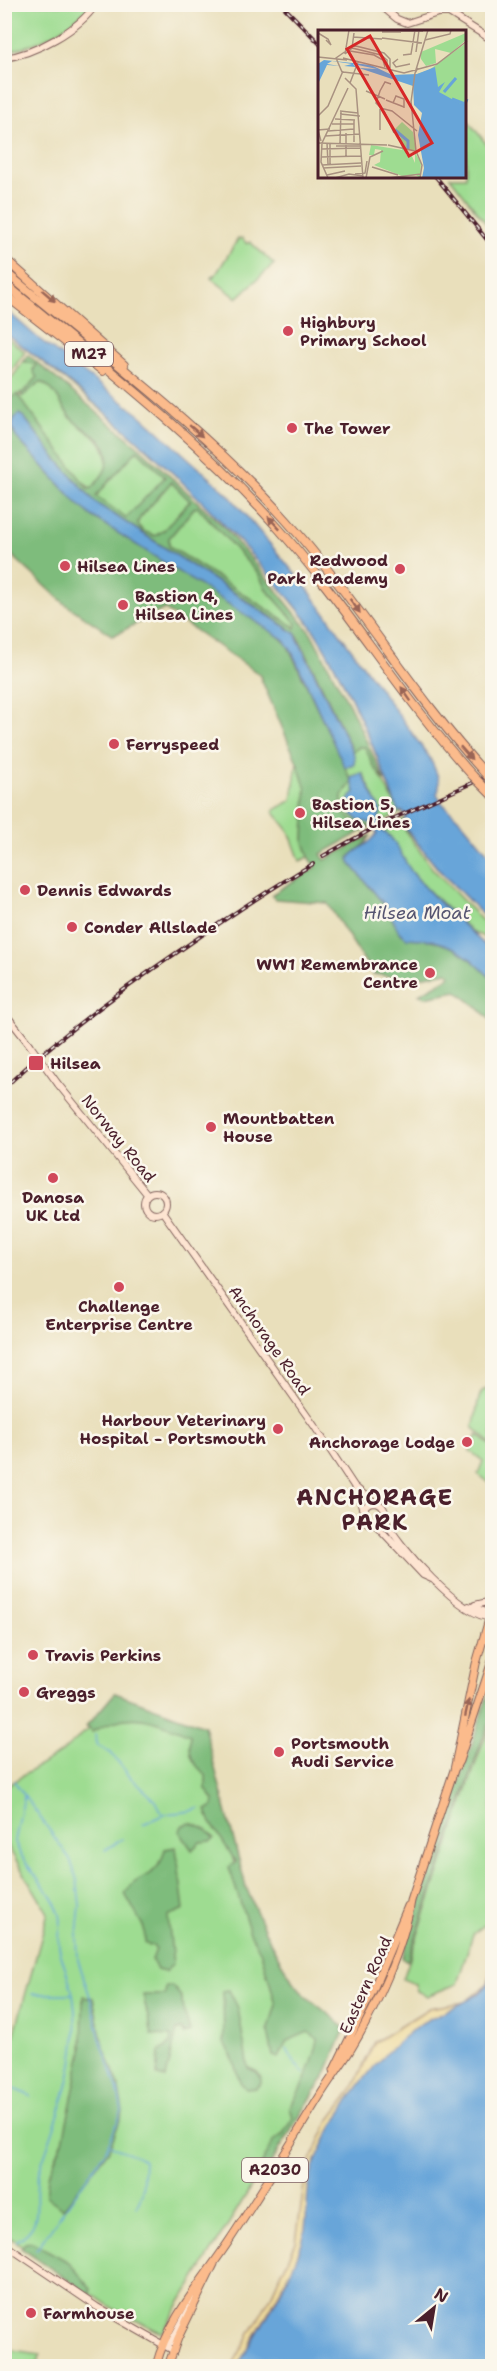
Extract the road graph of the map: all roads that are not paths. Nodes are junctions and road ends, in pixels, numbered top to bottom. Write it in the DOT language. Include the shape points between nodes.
graph roads {
  1 [pos="96,4"];
  2 [pos="379,4"];
  3 [pos="492,40"];
  4 [pos="4,58"];
  5 [pos="4,258"];
  6 [pos="4,270"];
  7 [pos="4,283"];
  8 [pos="4,294"];
  9 [pos="152,393"];
  10 [pos="173,425"];
  11 [pos="492,781"];
  12 [pos="492,795"];
  13 [pos="4,1012"];
  14 [pos="147,1194"];
  15 [pos="162,1211"];
  16 [pos="354,1486"];
  17 [pos="374,1503"];
  18 [pos="363,1511"];
  19 [pos="385,1519"];
  20 [pos="377,1526"];
  21 [pos="432,1580"];
  22 [pos="492,1601"];
  23 [pos="466,1605"];
  24 [pos="491,1614"];
  25 [pos="492,1661"];
  26 [pos="454,1770"];
  27 [pos="4,2244"];
  28 [pos="215,2262"];
  29 [pos="198,2295"];
  30 [pos="162,2344"];
  31 [pos="174,2350"];
  32 [pos="156,2367"];
  33 [pos="168,2367"];
  1 -- 4 [label="street" via="85,19 61,35 17,56"];
  2 -- 3 [label="street" via="407,23 449,13"];
  5 -- 9 [label="highway, one-way"];
  6 -- 9 [label="highway, M27"];
  7 -- 10 [label="highway, M27"];
  8 -- 10 [label="highway"];
  9 -- 11 [label="highway, one-way, bridge" via="202,435 287,521 339,584 449,733"];
  12 -- 10 [label="highway, one-way, bridge" via="415,708 307,562 233,480"];
  13 -- 14 [label="street, Norway Road, bridge"];
  14 -- 15 [label="street" via="164,1196"];
  14 -- 15 [label="street" via="146,1210 156,1214"];
  15 -- 16 [label="street, Anchorage Road"];
  16 -- 17 [label="street, Anchorage Road"];
  16 -- 18 [label="street, Anchorage Road"];
  17 -- 18 [label="street"];
  17 -- 19 [label="street" via="384,1508"];
  18 -- 20 [label="street" via="363,1518"];
  19 -- 20 [label="street"];
  19 -- 21 [label="street"];
  20 -- 21 [label="street"];
  21 -- 23 [label="street"];
  22 -- 23 [label="street"];
  23 -- 24 [label="street" via="480,1616"];
  26 -- 24 [label="main road, Eastern Road / A2030, one-way" via="476,1664"];
  25 -- 26 [label="main road, Eastern Road / A2030"];
  26 -- 28 [label="main road, Eastern Road / A2030" via="411,1901 332,2075"];
  27 -- 30 [label="street" via="97,2307"];
  28 -- 29 [label="main road, Eastern Road / A2030"];
  28 -- 30 [label="main road, Eastern Road / A2030" via="188,2297"];
  29 -- 30 [label="street" via="171,2342"];
  29 -- 31 [label="main road, Eastern Road / A2030"];
  30 -- 31 [label="street"];
  30 -- 32 [label="main road, Eastern Road / A2030"];
  31 -- 33 [label="main road, Eastern Road / A2030"];
}
